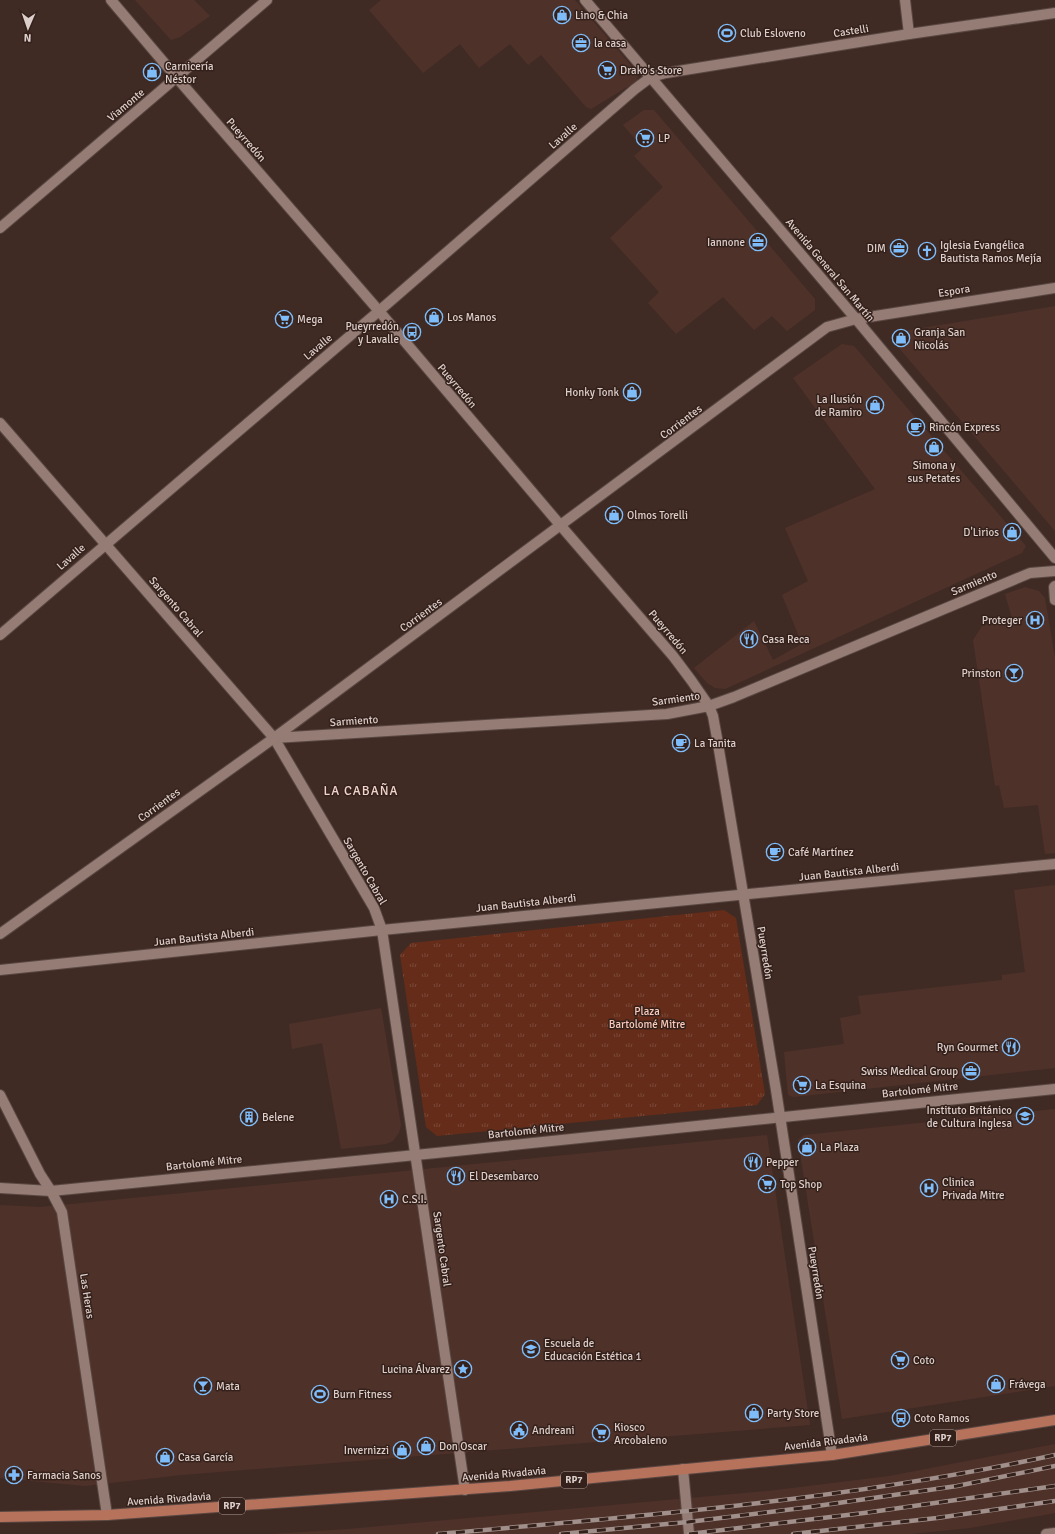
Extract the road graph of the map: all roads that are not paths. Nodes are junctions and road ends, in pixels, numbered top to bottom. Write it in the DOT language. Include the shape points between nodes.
graph roads {
  1 [pos="111,0"];
  2 [pos="267,0"];
  3 [pos="584,0"];
  4 [pos="905,0"];
  5 [pos="1055,13"];
  6 [pos="909,34"];
  7 [pos="651,77"];
  8 [pos="177,78"];
  9 [pos="0,228"];
  10 [pos="1055,288"];
  11 [pos="379,311"];
  12 [pos="856,319"];
  13 [pos="0,423"];
  14 [pos="560,526"];
  15 [pos="105,544"];
  16 [pos="1055,558"];
  17 [pos="1055,571"];
  18 [pos="1055,586"];
  19 [pos="1055,600"];
  20 [pos="0,635"];
  21 [pos="709,706"];
  22 [pos="274,738"];
  23 [pos="1055,864"];
  24 [pos="743,895"];
  25 [pos="382,930"];
  26 [pos="0,934"];
  27 [pos="0,970"];
  28 [pos="1055,1089"];
  29 [pos="0,1095"];
  30 [pos="780,1117"];
  31 [pos="416,1155"];
  32 [pos="0,1188"];
  33 [pos="51,1191"];
  34 [pos="1055,1420"];
  35 [pos="832,1455"];
  36 [pos="683,1469"];
  37 [pos="465,1490"];
  38 [pos="108,1515"];
  39 [pos="0,1518"];
  40 [pos="1055,1533"];
  41 [pos="689,1534"];
  42 [pos="1046,1534"];
  1 -- 8 [label="street, Pueyrredón"];
  2 -- 8 [label="street, Viamonte"];
  3 -- 7 [label="street, Avenida General San Martín"];
  4 -- 6 [label="street"];
  5 -- 6 [label="street, Castelli"];
  6 -- 7 [label="street, Castelli"];
  7 -- 11 [label="street, Lavalle"];
  7 -- 12 [label="street, Avenida General San Martín"];
  8 -- 9 [label="street, Viamonte"];
  8 -- 11 [label="street, Pueyrredón"];
  10 -- 12 [label="street, Espora"];
  11 -- 14 [label="street, Pueyrredón"];
  11 -- 15 [label="street, Lavalle"];
  12 -- 14 [label="street, Corrientes" via="827,327"];
  12 -- 16 [label="street, Avenida General San Martín"];
  13 -- 15 [label="street, Sargento Cabral"];
  14 -- 21 [label="street, Pueyrredón" via="673,656"];
  14 -- 22 [label="street, Corrientes"];
  15 -- 20 [label="street, Lavalle"];
  15 -- 22 [label="street, Sargento Cabral"];
  17 -- 21 [label="street, Sarmiento" via="1030,573"];
  18 -- 19 [label="street"];
  21 -- 22 [label="street, Sarmiento" via="667,714"];
  21 -- 24 [label="street, Pueyrredón" via="717,738"];
  22 -- 25 [label="street, Sargento Cabral" via="374,908"];
  22 -- 26 [label="street, Corrientes"];
  23 -- 24 [label="street, Juan Bautista Alberdi"];
  24 -- 25 [label="street, Juan Bautista Alberdi"];
  24 -- 30 [label="street, Pueyrredón"];
  25 -- 27 [label="street, Juan Bautista Alberdi"];
  25 -- 31 [label="street, Sargento Cabral"];
  28 -- 30 [label="street, Bartolomé Mitre"];
  29 -- 33 [label="street, Las Heras"];
  30 -- 31 [label="street, Bartolomé Mitre"];
  30 -- 35 [label="street, Pueyrredón"];
  31 -- 33 [label="street, Bartolomé Mitre"];
  31 -- 37 [label="street, Sargento Cabral"];
  32 -- 33 [label="street, Bartolomé Mitre"];
  33 -- 38 [label="street, Las Heras" via="62,1212"];
  34 -- 35 [label="main road, Avenida Rivadavia / RP7"];
  35 -- 36 [label="main road, Avenida Rivadavia / RP7"];
  36 -- 37 [label="main road, Avenida Rivadavia / RP7"];
  36 -- 41 [label="street"];
  37 -- 38 [label="main road, Avenida Rivadavia / RP7"];
  38 -- 39 [label="main road, Avenida Rivadavia / RP7"];
  40 -- 42 [label="street"];
}
